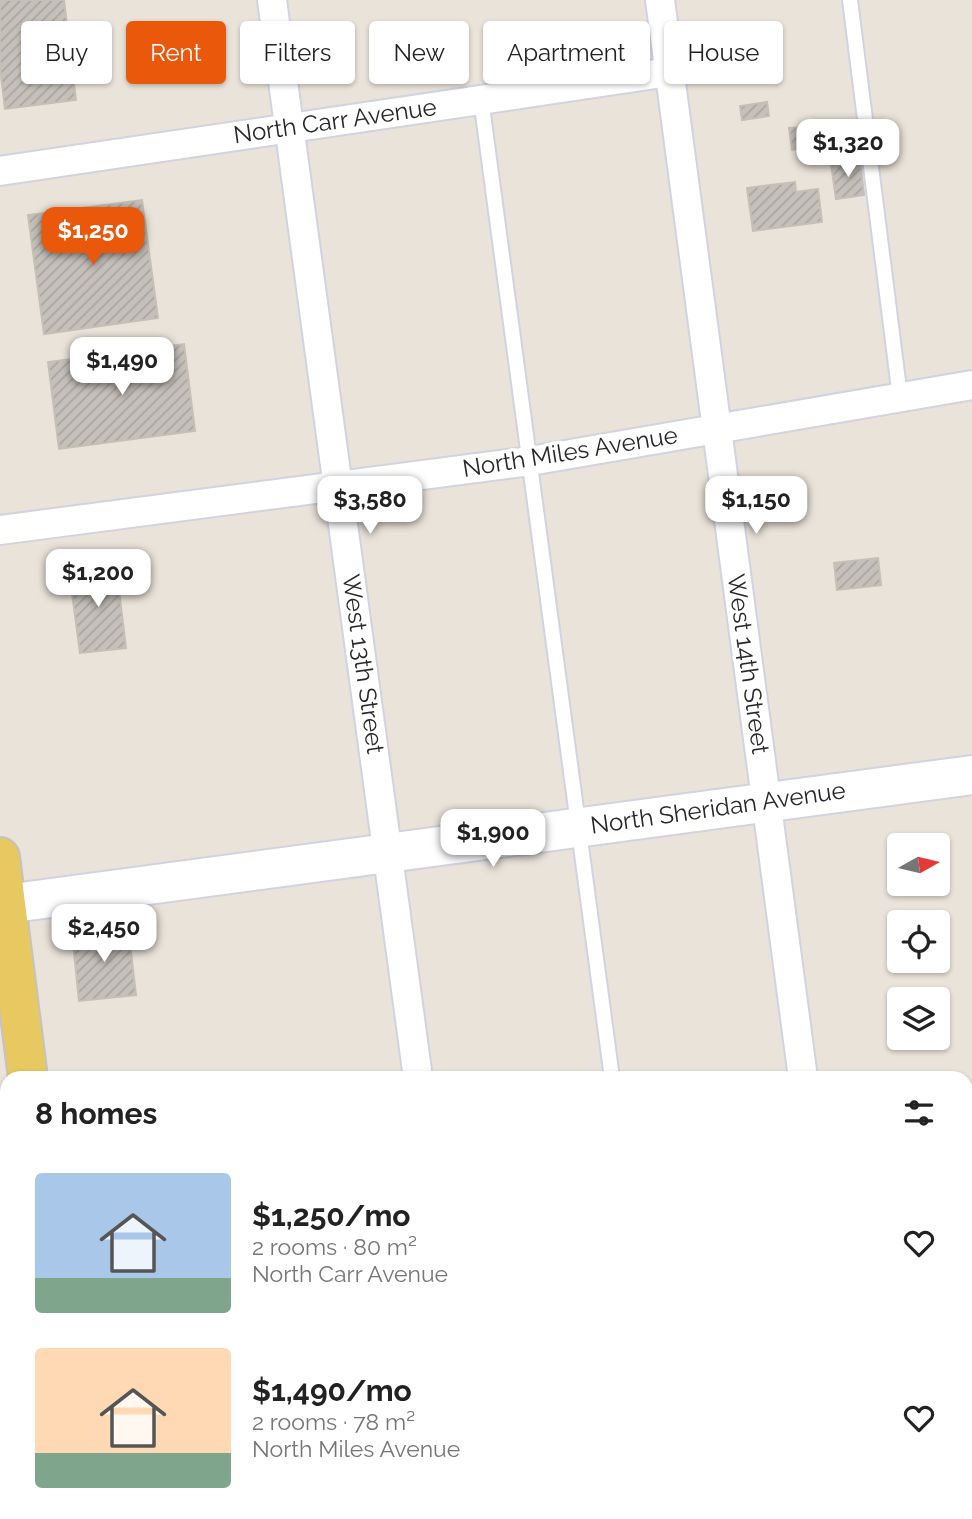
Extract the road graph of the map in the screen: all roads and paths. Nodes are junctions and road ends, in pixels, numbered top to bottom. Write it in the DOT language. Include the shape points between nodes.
graph roads {
  1 [pos="272,0"];
  2 [pos="660,0"];
  3 [pos="850,0"];
  4 [pos="664,32"];
  5 [pos="664,73"];
  6 [pos="671,84"];
  7 [pos="481,99"];
  8 [pos="289,128"];
  9 [pos="0,171"];
  10 [pos="972,385"];
  11 [pos="900,397"];
  12 [pos="716,429"];
  13 [pos="530,461"];
  14 [pos="339,487"];
  15 [pos="0,530"];
  16 [pos="972,775"];
  17 [pos="767,802"];
  18 [pos="579,827"];
  19 [pos="388,853"];
  20 [pos="0,857"];
  21 [pos="6,904"];
  22 [pos="8,981"];
  23 [pos="27,1071"];
  24 [pos="417,1071"];
  25 [pos="611,1071"];
  26 [pos="802,1071"];
  1 -- 8 [label="street, West 13th Street"];
  2 -- 4 [label="street, West 14th Street"];
  3 -- 11 [label="lane"];
  5 -- 7 [label="street, North Carr Avenue"];
  6 -- 12 [label="street, West 14th Street"];
  7 -- 8 [label="street, North Carr Avenue"];
  7 -- 13 [label="lane"];
  8 -- 9 [label="street, North Carr Avenue"];
  8 -- 14 [label="street, West 13th Street"];
  10 -- 11 [label="street, North Miles Avenue"];
  11 -- 12 [label="street, North Miles Avenue"];
  12 -- 13 [label="street, North Miles Avenue"];
  12 -- 17 [label="street, West 14th Street"];
  13 -- 14 [label="street, North Miles Avenue"];
  13 -- 18 [label="lane"];
  14 -- 15 [label="street, North Miles Avenue"];
  14 -- 19 [label="street, West 13th Street"];
  16 -- 17 [label="street, North Sheridan Avenue"];
  17 -- 18 [label="street, North Sheridan Avenue"];
  17 -- 26 [label="street, West 14th Street"];
  18 -- 19 [label="street, North Sheridan Avenue"];
  18 -- 25 [label="lane"];
  19 -- 21 [label="street, North Sheridan Avenue"];
  19 -- 24 [label="street, West 13th Street"];
  20 -- 21 [label="main road"];
  21 -- 22 [label="main road"];
  22 -- 23 [label="main road"];
}
